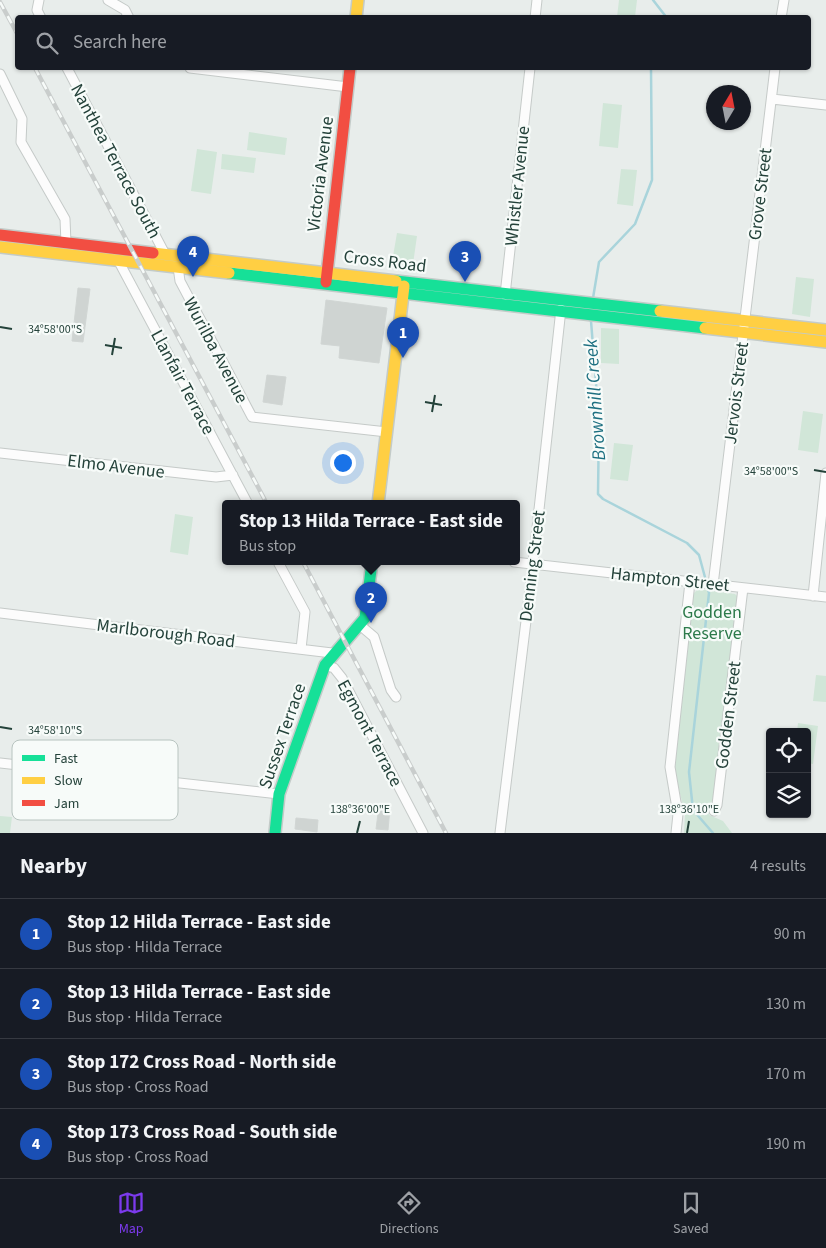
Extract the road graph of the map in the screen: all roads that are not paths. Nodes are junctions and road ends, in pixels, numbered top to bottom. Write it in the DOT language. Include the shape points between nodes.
graph roads {
  1 [pos="38,0"];
  2 [pos="108,0"];
  3 [pos="358,0"];
  4 [pos="537,0"];
  5 [pos="784,0"];
  6 [pos="40,15"];
  7 [pos="128,15"];
  8 [pos="356,15"];
  9 [pos="535,15"];
  10 [pos="782,15"];
  11 [pos="68,70"];
  12 [pos="206,70"];
  13 [pos="350,70"];
  14 [pos="530,70"];
  15 [pos="775,70"];
  16 [pos="0,74"];
  17 [pos="348,88"];
  18 [pos="772,99"];
  19 [pos="826,105"];
  20 [pos="0,235"];
  21 [pos="66,243"];
  22 [pos="0,247"];
  23 [pos="165,254"];
  24 [pos="118,260"];
  25 [pos="178,267"];
  26 [pos="327,272"];
  27 [pos="326,284"];
  28 [pos="404,287"];
  29 [pos="504,299"];
  30 [pos="561,305"];
  31 [pos="743,327"];
  32 [pos="826,330"];
  33 [pos="826,342"];
  34 [pos="387,432"];
  35 [pos="0,452"];
  36 [pos="826,473"];
  37 [pos="233,475"];
  38 [pos="246,500"];
  39 [pos="378,500"];
  40 [pos="520,563"];
  41 [pos="533,564"];
  42 [pos="280,565"];
  43 [pos="372,565"];
  44 [pos="690,582"];
  45 [pos="709,584"];
  46 [pos="743,588"];
  47 [pos="814,596"];
  48 [pos="826,597"];
  49 [pos="0,613"];
  50 [pos="361,626"];
  51 [pos="301,648"];
  52 [pos="332,653"];
  53 [pos="325,665"];
  54 [pos="396,697"];
  55 [pos="178,783"];
  56 [pos="279,794"];
  57 [pos="714,811"];
  58 [pos="275,833"];
  59 [pos="423,833"];
  60 [pos="500,833"];
  61 [pos="676,833"];
  1 -- 6 [label="street"];
  2 -- 7 [label="street"];
  3 -- 8 [label="main road"];
  4 -- 9 [label="street"];
  5 -- 10 [label="street"];
  11 -- 23 [label="street, Nanthea Terrace South"];
  12 -- 17 [label="street"];
  13 -- 17 [label="main road, Victoria Avenue"];
  14 -- 29 [label="street, Whistler Avenue"];
  15 -- 18 [label="street, Grove Street"];
  16 -- 21 [label="street" via="22,119 21,142 65,219"];
  17 -- 26 [label="main road, Victoria Avenue"];
  18 -- 19 [label="street"];
  18 -- 31 [label="street, Grove Street"];
  20 -- 21 [label="main road, Cross Road"];
  21 -- 23 [label="main road, Cross Road"];
  22 -- 24 [label="main road, Cross Road"];
  23 -- 26 [label="main road, Cross Road"];
  24 -- 25 [label="main road, Cross Road"];
  24 -- 37 [label="street, Llanfair Terrace"];
  25 -- 27 [label="main road, Cross Road"];
  25 -- 34 [label="street, Wurilba Avenue" via="180,280 252,417"];
  26 -- 27 [label="main road, Victoria Avenue"];
  26 -- 28 [label="main road, Cross Road"];
  27 -- 28 [label="main road, Cross Road"];
  28 -- 29 [label="main road, Cross Road"];
  28 -- 34 [label="main road"];
  29 -- 30 [label="main road, Cross Road"];
  30 -- 31 [label="main road, Cross Road" via="591,315"];
  30 -- 31 [label="main road, Cross Road" via="592,302"];
  30 -- 41 [label="street, Denning Street"];
  31 -- 32 [label="main road, Cross Road"];
  31 -- 33 [label="main road, Cross Road"];
  31 -- 45 [label="street, Jervois Street"];
  34 -- 39 [label="main road"];
  35 -- 37 [label="street, Elmo Avenue" via="216,477"];
  36 -- 47 [label="street"];
  37 -- 38 [label="street, Llanfair Terrace"];
  40 -- 41 [label="street, Hampton Street"];
  41 -- 44 [label="street, Hampton Street"];
  41 -- 60 [label="street, Denning Street"];
  42 -- 51 [label="street" via="305,612"];
  43 -- 50 [label="main road"];
  44 -- 45 [label="street, Hampton Street"];
  44 -- 61 [label="street" via="670,767 678,814"];
  45 -- 46 [label="street, Hampton Street"];
  46 -- 47 [label="street, Hampton Street"];
  46 -- 57 [label="street, Godden Street"];
  47 -- 48 [label="street, Hampton Street"];
  49 -- 51 [label="street, Marlborough Road"];
  50 -- 52 [label="main road, Sussex Terrace"];
  50 -- 54 [label="street" via="374,636"];
  51 -- 52 [label="street, Marlborough Road"];
  52 -- 53 [label="main road, Sussex Terrace"];
  53 -- 56 [label="main road, Sussex Terrace"];
  53 -- 59 [label="street, Egmont Terrace" via="334,668 342,678"];
  55 -- 56 [label="street"];
  56 -- 58 [label="main road, Sussex Terrace"];
}
